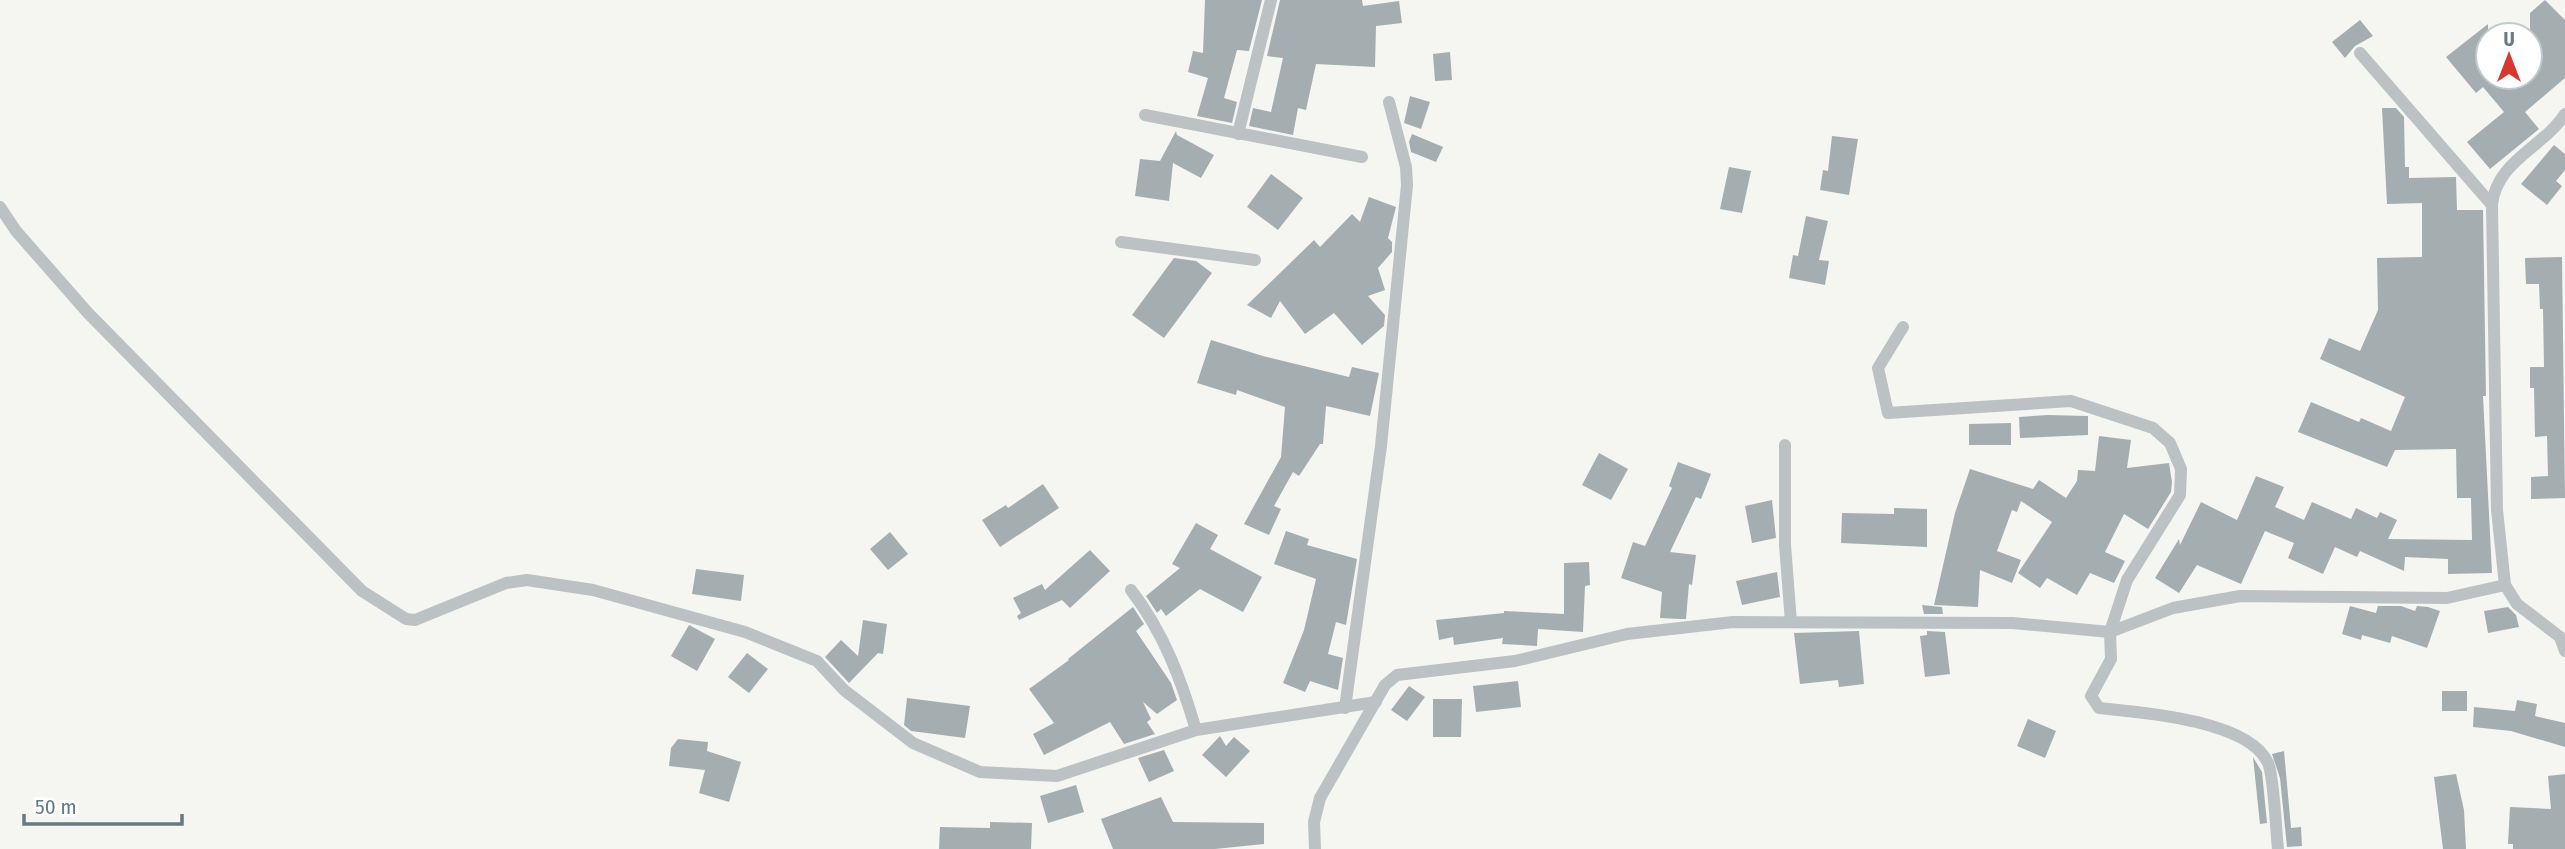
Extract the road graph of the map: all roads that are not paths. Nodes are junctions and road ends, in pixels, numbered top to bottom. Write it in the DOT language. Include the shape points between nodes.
graph roads {
  1 [pos="1270,0"];
  2 [pos="2360,53"];
  3 [pos="1389,102"];
  4 [pos="2565,114"];
  5 [pos="1145,115"];
  6 [pos="1237,134"];
  7 [pos="1362,157"];
  8 [pos="2492,205"];
  9 [pos="0,207"];
  10 [pos="1121,242"];
  11 [pos="1255,260"];
  12 [pos="1903,327"];
  13 [pos="1785,445"];
  14 [pos="2505,585"];
  15 [pos="1131,590"];
  16 [pos="1791,622"];
  17 [pos="2110,632"];
  18 [pos="2562,635"];
  19 [pos="2565,651"];
  20 [pos="1376,702"];
  21 [pos="1345,708"];
  22 [pos="1196,730"];
  23 [pos="1315,849"];
  24 [pos="2278,849"];
  1 -- 6 [label="street"];
  2 -- 8 [label="street"];
  3 -- 21 [label="street" via="1407,186 1381,446"];
  4 -- 8 [label="street" via="2505,173 2493,192"];
  5 -- 6 [label="street"];
  6 -- 7 [label="street"];
  8 -- 14 [label="street" via="2497,510"];
  9 -- 22 [label="street" via="88,313 362,591 406,619 426,618 506,583 527,580 593,590 745,632 817,661 844,690 913,743 980,772 1057,776"];
  10 -- 11 [label="street"];
  12 -- 17 [label="street" via="1878,368 1888,413 2071,401 2153,428 2170,443 2180,469 2179,495 2127,580"];
  13 -- 16 [label="street"];
  14 -- 17 [label="street" via="2447,598 2240,596 2173,608"];
  14 -- 18 [label="street" via="2517,604"];
  15 -- 22 [label="street" via="1169,649"];
  16 -- 17 [label="street" via="2012,623"];
  16 -- 20 [label="street" via="1733,622 1627,634 1515,661 1397,675"];
  17 -- 24 [label="street" via="2111,659 2091,696 2099,708 2171,715 2248,743 2268,763"];
  18 -- 19 [label="street"];
  20 -- 21 [label="street"];
  20 -- 23 [label="street" via="1320,798 1314,822"];
  21 -- 22 [label="street"];
}
